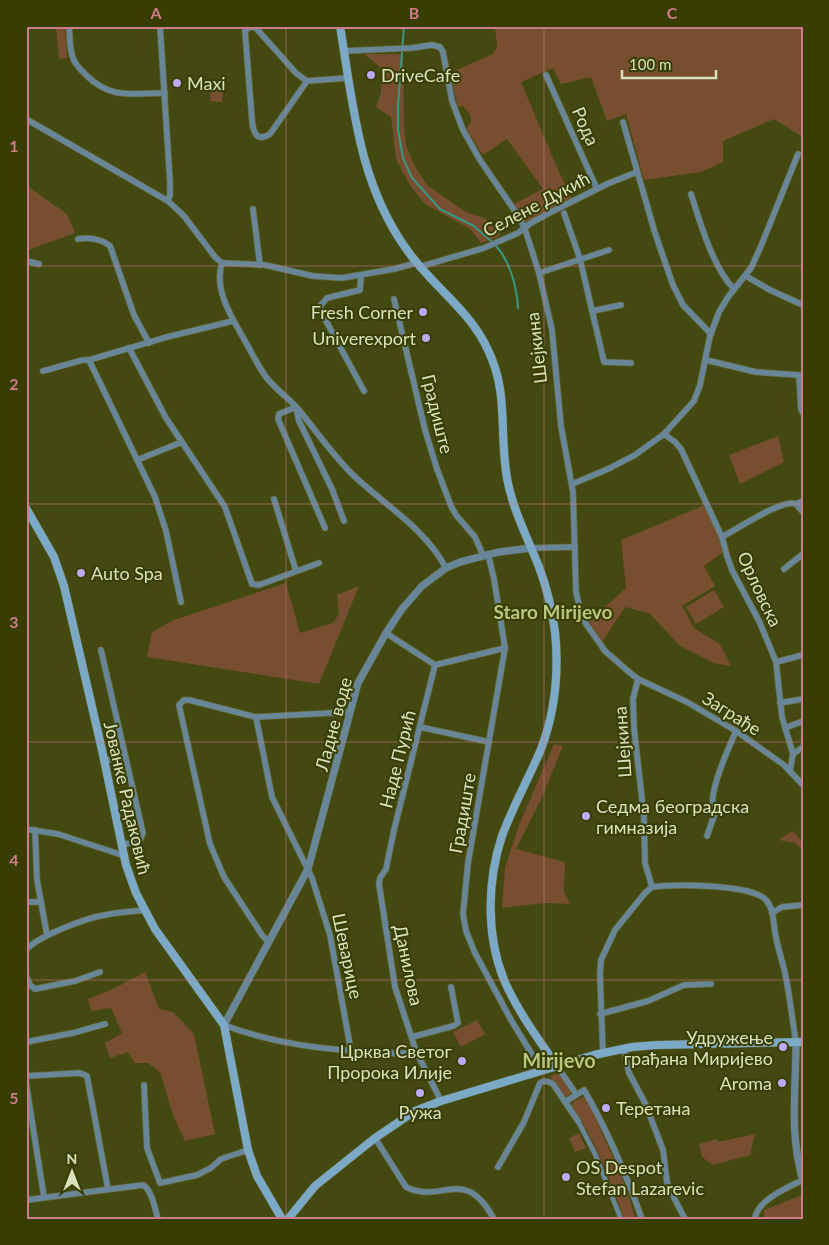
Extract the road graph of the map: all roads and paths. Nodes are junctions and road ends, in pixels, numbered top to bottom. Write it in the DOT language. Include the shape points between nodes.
graph roads {
  1 [pos="69,26"];
  2 [pos="160,26"];
  3 [pos="340,26"];
  4 [pos="250,27"];
  5 [pos="344,51"];
  6 [pos="546,75"];
  7 [pos="348,78"];
  8 [pos="307,81"];
  9 [pos="164,93"];
  10 [pos="26,119"];
  11 [pos="623,122"];
  12 [pos="798,154"];
  13 [pos="636,172"];
  14 [pos="597,189"];
  15 [pos="691,194"];
  16 [pos="168,200"];
  17 [pos="253,209"];
  18 [pos="564,213"];
  19 [pos="525,229"];
  20 [pos="78,239"];
  21 [pos="609,250"];
  22 [pos="580,259"];
  23 [pos="26,261"];
  24 [pos="222,263"];
  25 [pos="39,264"];
  26 [pos="260,265"];
  27 [pos="417,265"];
  28 [pos="539,273"];
  29 [pos="361,276"];
  30 [pos="746,276"];
  31 [pos="734,289"];
  32 [pos="394,299"];
  33 [pos="621,305"];
  34 [pos="803,305"];
  35 [pos="592,312"];
  36 [pos="233,320"];
  37 [pos="711,334"];
  38 [pos="149,342"];
  39 [pos="129,348"];
  40 [pos="89,360"];
  41 [pos="706,360"];
  42 [pos="631,363"];
  43 [pos="43,371"];
  44 [pos="364,391"];
  45 [pos="296,407"];
  46 [pos="803,413"];
  47 [pos="664,434"];
  48 [pos="182,442"];
  49 [pos="137,460"];
  50 [pos="572,484"];
  51 [pos="274,499"];
  52 [pos="803,501"];
  53 [pos="796,504"];
  54 [pos="803,512"];
  55 [pos="28,513"];
  56 [pos="344,521"];
  57 [pos="325,528"];
  58 [pos="722,537"];
  59 [pos="575,547"];
  60 [pos="531,548"];
  61 [pos="803,554"];
  62 [pos="486,555"];
  63 [pos="319,562"];
  64 [pos="446,568"];
  65 [pos="784,569"];
  66 [pos="296,571"];
  67 [pos="181,602"];
  68 [pos="386,633"];
  69 [pos="505,648"];
  70 [pos="101,650"];
  71 [pos="803,655"];
  72 [pos="776,662"];
  73 [pos="435,666"];
  74 [pos="638,679"];
  75 [pos="803,699"];
  76 [pos="780,703"];
  77 [pos="350,712"];
  78 [pos="256,717"];
  79 [pos="803,720"];
  80 [pos="420,727"];
  81 [pos="785,728"];
  82 [pos="736,731"];
  83 [pos="490,742"];
  84 [pos="803,746"];
  85 [pos="793,754"];
  86 [pos="126,756"];
  87 [pos="104,761"];
  88 [pos="790,771"];
  89 [pos="803,784"];
  90 [pos="26,829"];
  91 [pos="35,830"];
  92 [pos="707,836"];
  93 [pos="122,845"];
  94 [pos="125,856"];
  95 [pos="389,860"];
  96 [pos="308,869"];
  97 [pos="652,887"];
  98 [pos="26,902"];
  99 [pos="40,902"];
  100 [pos="803,905"];
  101 [pos="144,910"];
  102 [pos="772,913"];
  103 [pos="46,935"];
  104 [pos="269,943"];
  105 [pos="26,950"];
  106 [pos="100,972"];
  107 [pos="26,976"];
  108 [pos="711,984"];
  109 [pos="451,987"];
  110 [pos="600,1014"];
  111 [pos="105,1024"];
  112 [pos="224,1025"];
  113 [pos="412,1037"];
  114 [pos="26,1042"];
  115 [pos="799,1042"];
  116 [pos="624,1049"];
  117 [pos="351,1051"];
  118 [pos="416,1051"];
  119 [pos="603,1053"];
  120 [pos="536,1061"];
  121 [pos="557,1066"];
  122 [pos="26,1076"];
  123 [pos="26,1083"];
  124 [pos="144,1086"];
  125 [pos="576,1094"];
  126 [pos="441,1101"];
  127 [pos="565,1102"];
  128 [pos="793,1102"];
  129 [pos="802,1102"];
  130 [pos="578,1121"];
  131 [pos="375,1138"];
  132 [pos="248,1150"];
  133 [pos="498,1167"];
  134 [pos="803,1180"];
  135 [pos="108,1189"];
  136 [pos="44,1198"];
  137 [pos="26,1200"];
  138 [pos="493,1218"];
  139 [pos="158,1219"];
  140 [pos="282,1219"];
  141 [pos="288,1219"];
  142 [pos="622,1219"];
  143 [pos="642,1219"];
  144 [pos="685,1219"];
  145 [pos="755,1219"];
  1 -- 9 [label="street" via="73,59 100,88 124,94"];
  2 -- 9 [label="street"];
  3 -- 5 [label="main road"];
  4 -- 8 [label="street" via="256,28 296,74"];
  4 -- 8 [label="street" via="244,33 256,136 270,134"];
  5 -- 7 [label="main road"];
  5 -- 19 [label="street, Шејкина" via="440,47 452,101 463,130"];
  6 -- 14 [label="street, Рода"];
  7 -- 8 [label="street"];
  7 -- 27 [label="main road" via="368,174 390,225"];
  9 -- 16 [label="street" via="170,182"];
  10 -- 16 [label="street"];
  11 -- 13 [label="street"];
  12 -- 30 [label="street"];
  13 -- 14 [label="street, Селене Дукић"];
  13 -- 37 [label="street" via="673,285 683,304"];
  14 -- 19 [label="street, Селене Дукић" via="541,217"];
  15 -- 31 [label="street" via="707,243"];
  16 -- 24 [label="street"];
  17 -- 26 [label="street"];
  18 -- 22 [label="street"];
  19 -- 27 [label="street, Селене Дукић" via="489,246"];
  19 -- 28 [label="street, Шејкина"];
  20 -- 38 [label="street" via="102,241 110,246 131,308"];
  21 -- 22 [label="street"];
  22 -- 28 [label="street"];
  22 -- 35 [label="street"];
  23 -- 25 [label="street"];
  24 -- 26 [label="street, Селене Дукић"];
  24 -- 36 [label="street" via="223,297"];
  26 -- 29 [label="street, Селене Дукић" via="322,277"];
  27 -- 29 [label="street, Селене Дукић"];
  27 -- 60 [label="main road" via="477,329 493,361 503,403 504,461 508,483 517,516"];
  28 -- 50 [label="street, Шејкина" via="552,330 560,426"];
  29 -- 44 [label="street" via="360,290 327,298 320,306"];
  30 -- 31 [label="street"];
  30 -- 34 [label="street"];
  31 -- 37 [label="street" via="722,305"];
  32 -- 62 [label="street, Градиште" via="436,470 456,515"];
  33 -- 35 [label="street"];
  35 -- 42 [label="street" via="604,362"];
  36 -- 38 [label="street"];
  36 -- 45 [label="street" via="265,376"];
  37 -- 41 [label="street"];
  38 -- 39 [label="street"];
  39 -- 40 [label="street"];
  39 -- 48 [label="street"];
  40 -- 43 [label="street"];
  40 -- 49 [label="street"];
  41 -- 46 [label="street" via="756,372 800,375"];
  41 -- 47 [label="street" via="697,396"];
  45 -- 56 [label="street" via="302,428"];
  45 -- 57 [label="street" via="280,414 278,419"];
  45 -- 64 [label="street" via="353,474 434,547"];
  47 -- 50 [label="street" via="621,463"];
  47 -- 58 [label="street, Орловска" via="681,449"];
  48 -- 49 [label="street"];
  48 -- 66 [label="street" via="225,507 252,584 259,585"];
  49 -- 67 [label="street" via="160,511"];
  50 -- 59 [label="street, Шејкина"];
  51 -- 66 [label="street"];
  52 -- 53 [label="street"];
  53 -- 54 [label="street"];
  53 -- 58 [label="street" via="785,503"];
  55 -- 87 [label="main road, Јованке Радаковић" via="54,557 64,586"];
  58 -- 72 [label="street, Орловска" via="732,570"];
  59 -- 60 [label="street, Ладне воде"];
  59 -- 74 [label="street, Шејкина" via="576,592 586,624 605,651"];
  60 -- 62 [label="street, Ладне воде"];
  60 -- 121 [label="main road" via="545,583 553,619 556,678 544,741 499,849 492,884 491,925 505,983"];
  61 -- 65 [label="street"];
  62 -- 64 [label="street, Ладне воде"];
  62 -- 69 [label="street, Градиште" via="494,579"];
  63 -- 66 [label="street"];
  64 -- 68 [label="street, Ладне воде" via="418,590"];
  68 -- 73 [label="street"];
  68 -- 77 [label="street, Ладне воде" via="360,678"];
  69 -- 73 [label="street"];
  69 -- 83 [label="street, Градиште"];
  70 -- 86 [label="street"];
  71 -- 72 [label="street"];
  72 -- 76 [label="street, Орловска"];
  73 -- 80 [label="street, Наде Пурић"];
  74 -- 82 [label="street, Заграђе"];
  74 -- 97 [label="street, Шејкина" via="633,699 634,728 644,817 645,863"];
  75 -- 76 [label="street"];
  76 -- 81 [label="street, Орловска"];
  77 -- 78 [label="street"];
  77 -- 96 [label="street, Ладне воде"];
  78 -- 96 [label="street, Шеварице" via="272,797"];
  78 -- 104 [label="street" via="189,700 181,702 178,708 210,844 224,877"];
  79 -- 81 [label="street"];
  80 -- 83 [label="street"];
  80 -- 95 [label="street, Наде Пурић"];
  81 -- 85 [label="street, Орловска"];
  82 -- 88 [label="street, Заграђе"];
  82 -- 92 [label="street" via="718,779 712,806 715,813"];
  83 -- 120 [label="street, Градиште" via="466,880 464,921 475,953"];
  84 -- 85 [label="street"];
  85 -- 88 [label="street, Орловска"];
  86 -- 87 [label="street"];
  86 -- 93 [label="street" via="143,832 140,840"];
  87 -- 93 [label="main road, Јованке Радаковић"];
  88 -- 89 [label="street, Заграђе"];
  90 -- 91 [label="street"];
  91 -- 94 [label="street" via="58,834"];
  91 -- 99 [label="street"];
  93 -- 94 [label="main road, Јованке Радаковић"];
  94 -- 101 [label="main road, Јованке Радаковић" via="132,884"];
  95 -- 113 [label="street, Данилова" via="380,878 380,887 395,987"];
  96 -- 104 [label="street, Ладне воде"];
  96 -- 117 [label="street, Шеварице" via="330,935"];
  97 -- 102 [label="street" via="714,887 748,891 765,899"];
  97 -- 110 [label="street" via="621,922 604,952 600,967"];
  98 -- 99 [label="street"];
  99 -- 103 [label="street"];
  100 -- 102 [label="street" via="782,907"];
  101 -- 103 [label="street" via="104,915"];
  101 -- 112 [label="main road, Јованке Радаковић"];
  102 -- 115 [label="street"];
  103 -- 105 [label="street"];
  104 -- 112 [label="street, Ладне воде"];
  106 -- 107 [label="street" via="76,981 35,989"];
  108 -- 110 [label="street" via="684,985 648,1001"];
  109 -- 113 [label="street" via="458,1023"];
  110 -- 119 [label="street"];
  111 -- 114 [label="street"];
  112 -- 117 [label="street" via="299,1046"];
  112 -- 132 [label="main road, Јованке Радаковић"];
  113 -- 118 [label="street, Данилова"];
  115 -- 116 [label="main road" via="657,1045"];
  115 -- 128 [label="street"];
  116 -- 119 [label="main road"];
  116 -- 144 [label="street" via="629,1072 663,1150 667,1182"];
  117 -- 118 [label="street"];
  118 -- 126 [label="street, Данилова"];
  119 -- 121 [label="main road"];
  121 -- 125 [label="street"];
  121 -- 126 [label="main road"];
  122 -- 135 [label="street" via="80,1073 87,1076"];
  123 -- 136 [label="street"];
  124 -- 132 [label="street" via="147,1148 160,1183 197,1174 211,1168 221,1158"];
  125 -- 127 [label="street"];
  125 -- 143 [label="street" via="584,1090 601,1120"];
  126 -- 131 [label="main road" via="410,1113"];
  127 -- 130 [label="street"];
  127 -- 133 [label="street" via="553,1084 547,1080 540,1083 524,1122"];
  128 -- 129 [label="street"];
  128 -- 134 [label="street" via="794,1140"];
  130 -- 142 [label="street"];
  131 -- 138 [label="street" via="406,1187 422,1191 462,1188 476,1196"];
  131 -- 141 [label="main road" via="315,1186"];
  132 -- 140 [label="main road, Јованке Радаковић" via="257,1176"];
  134 -- 145 [label="street" via="765,1202 757,1210"];
  135 -- 136 [label="street"];
  135 -- 139 [label="street" via="146,1186"];
  136 -- 137 [label="street"];
}
